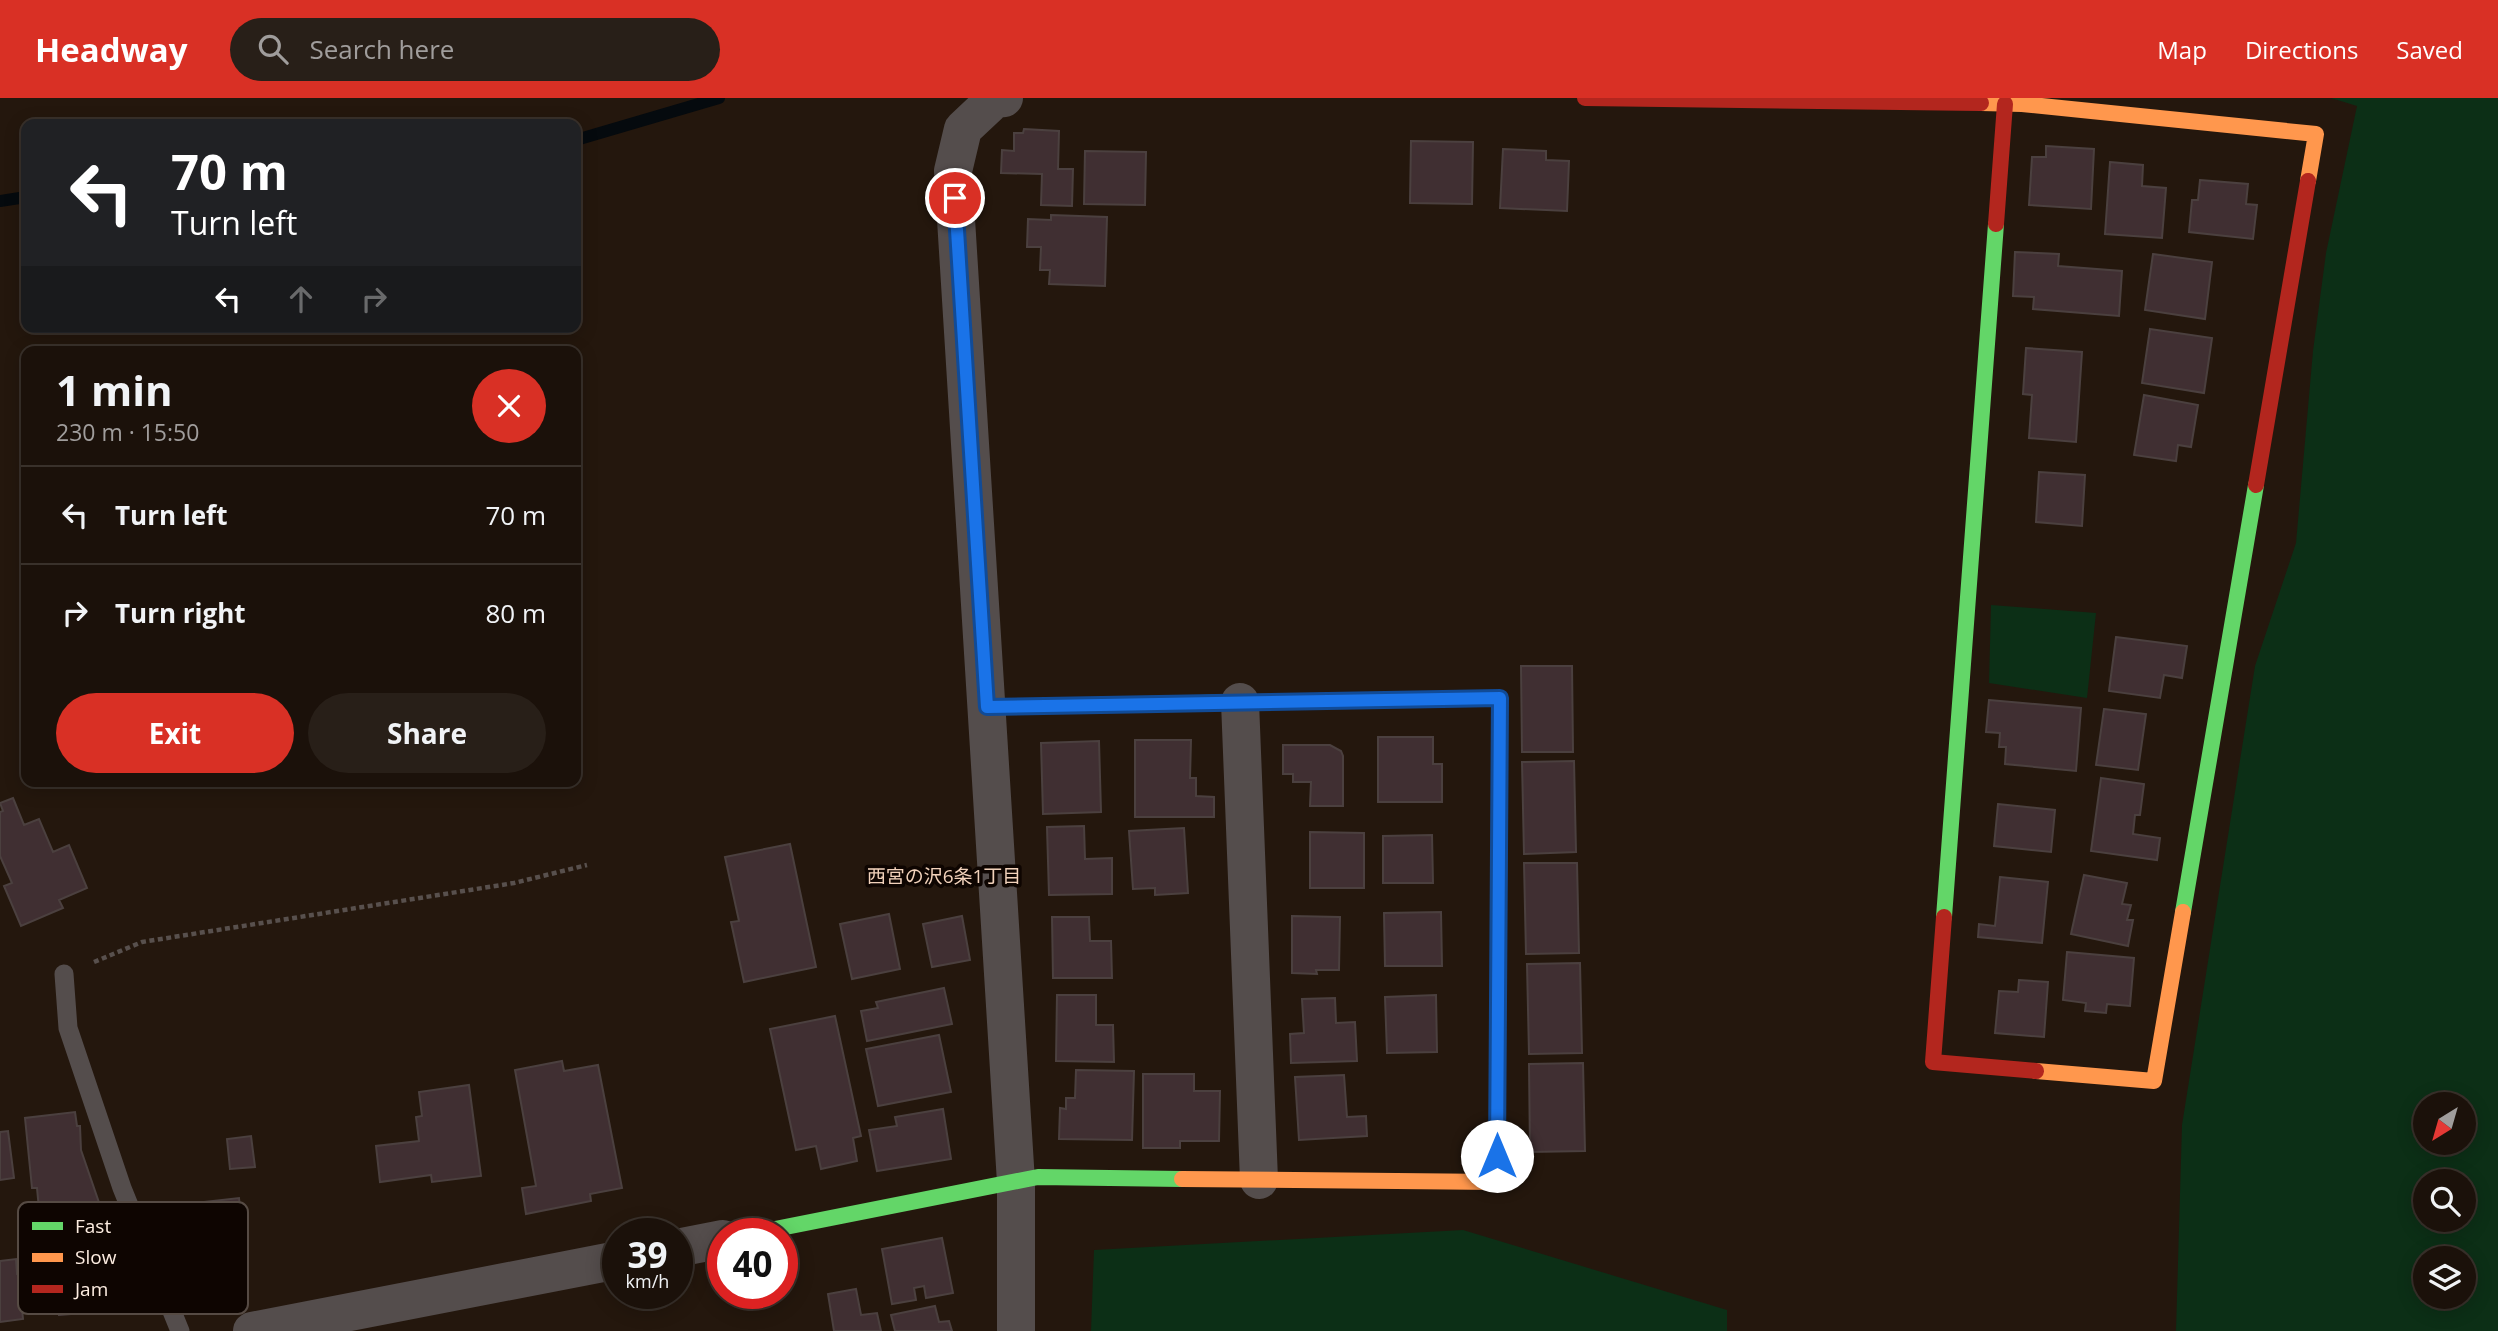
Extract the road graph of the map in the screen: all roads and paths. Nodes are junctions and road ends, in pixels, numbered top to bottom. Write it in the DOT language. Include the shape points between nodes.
graph roads {
  1 [pos="1004,98"];
  2 [pos="1585,98"];
  3 [pos="2005,104"];
  4 [pos="1240,702"];
  5 [pos="987,707"];
  6 [pos="587,865"];
  7 [pos="64,975"];
  8 [pos="1259,1180"];
  9 [pos="1016,1182"];
  10 [pos="128,1202"];
  11 [pos="798,1225"];
  12 [pos="602,1262"];
  13 [pos="173,1314"];
  14 [pos="180,1331"];
  15 [pos="252,1331"];
  16 [pos="1016,1331"];
  1 -- 5 [label="street" via="995,99 963,129 953,171"];
  2 -- 3 [label="street"];
  3 -- 3 [label="street" via="1933,1062 2154,1081 2316,134"];
  4 -- 5 [label="street"];
  4 -- 8 [label="street"];
  4 -- 8 [label="street" via="1500,698 1497,1182"];
  5 -- 9 [label="street"];
  6 -- 7 [label="path" via="514,883 142,943"];
  7 -- 10 [label="lane" via="68,1028"];
  8 -- 9 [label="street" via="1038,1177"];
  9 -- 11 [label="street"];
  9 -- 16 [label="street"];
  12 -- 15 [label="street"];
  13 -- 14 [label="lane"];
}
